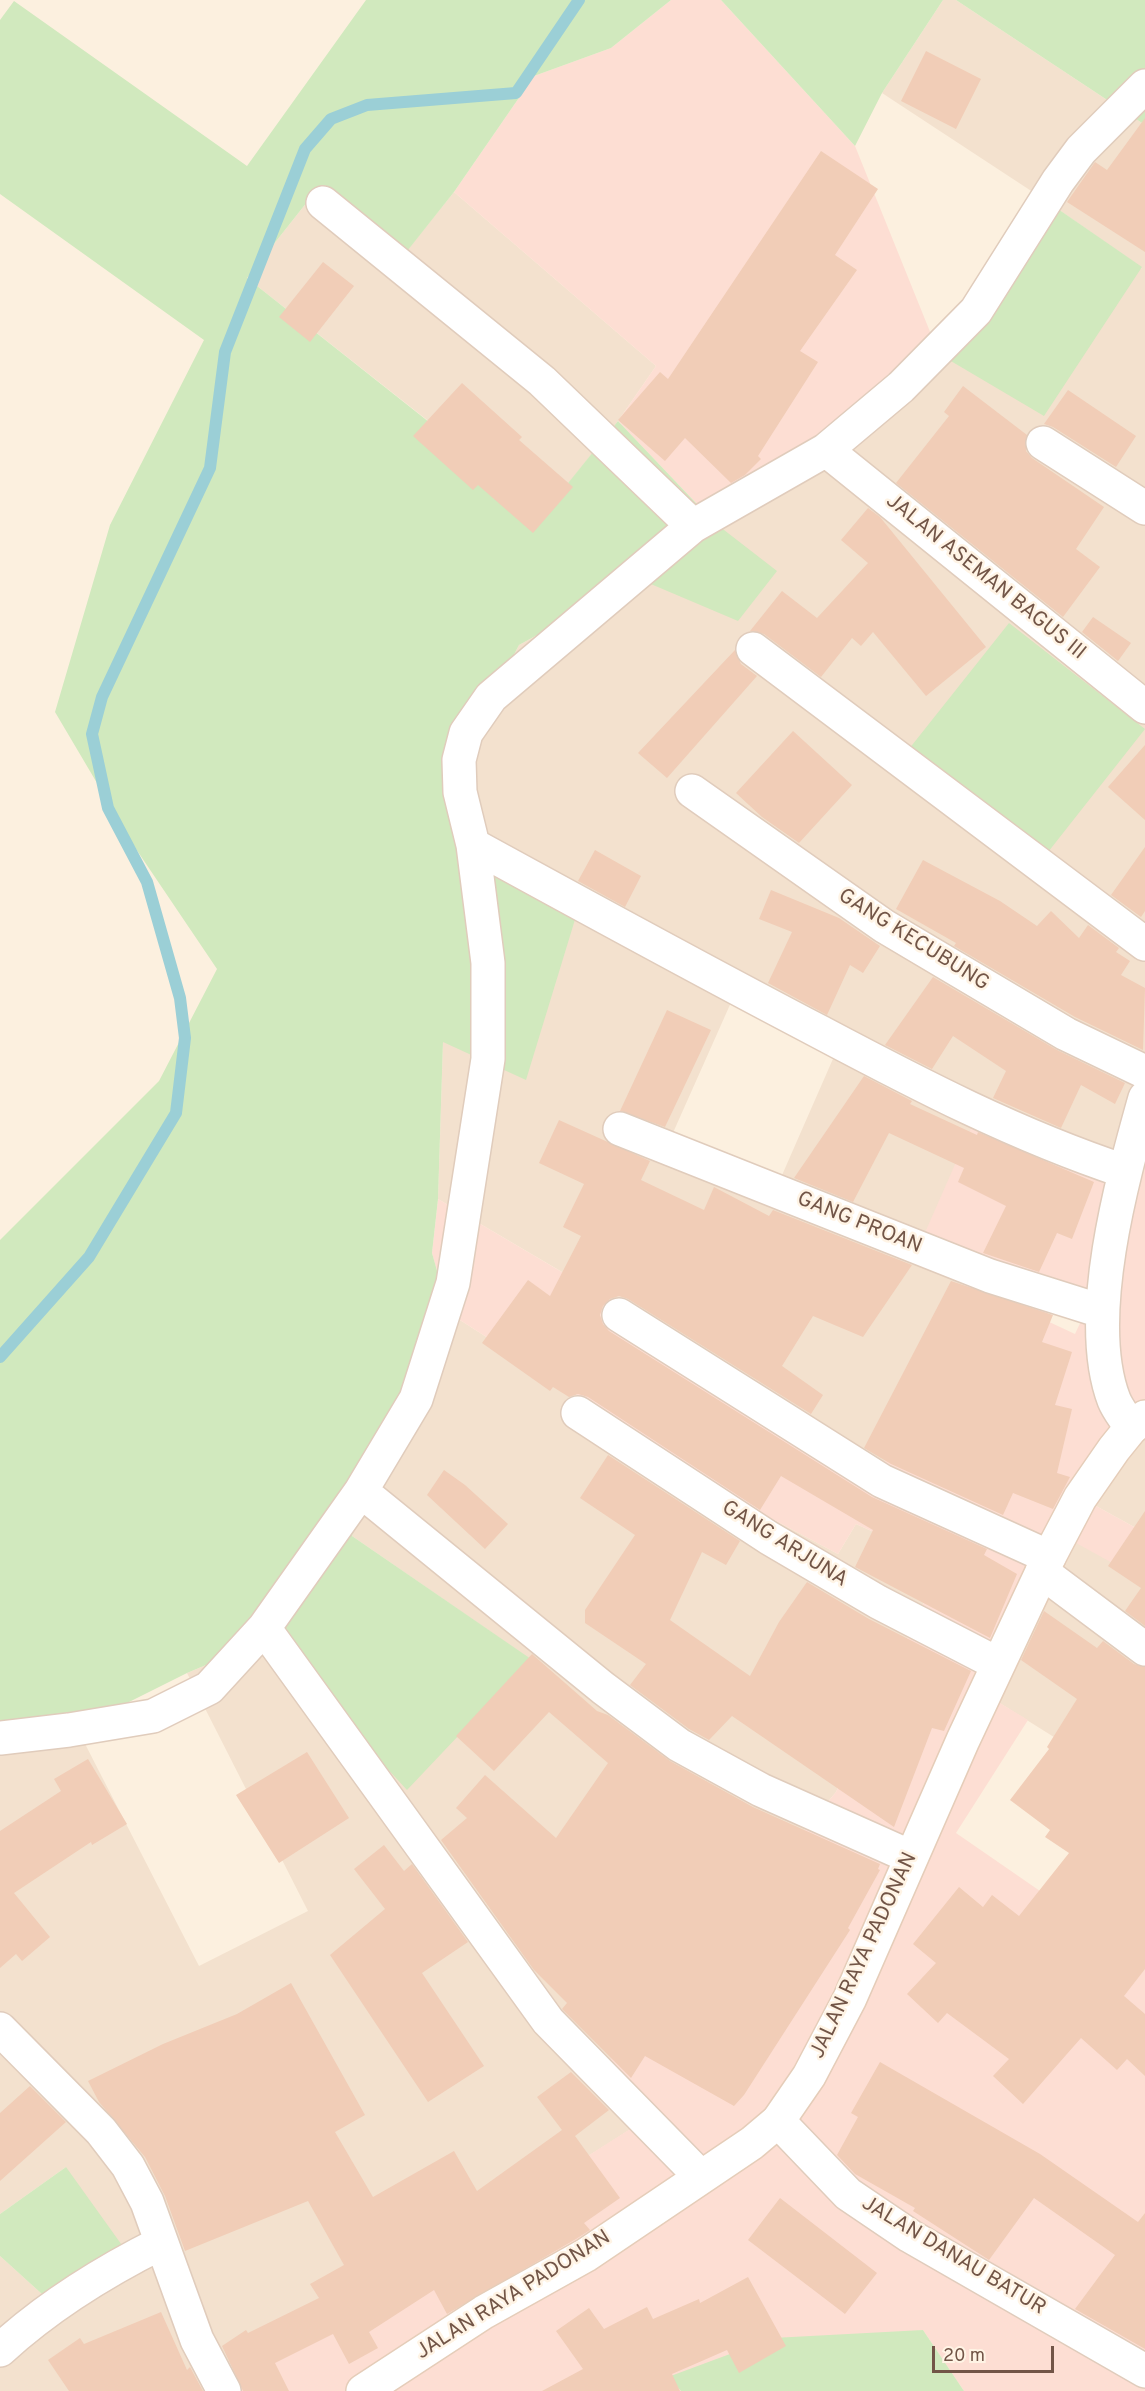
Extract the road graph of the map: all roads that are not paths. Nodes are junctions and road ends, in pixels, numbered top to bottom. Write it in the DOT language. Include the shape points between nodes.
graph roads {
  1 [pos="1145,86"];
  2 [pos="323,203"];
  3 [pos="1043,443"];
  4 [pos="826,450"];
  5 [pos="1145,508"];
  6 [pos="693,526"];
  7 [pos="753,649"];
  8 [pos="1145,706"];
  9 [pos="692,791"];
  10 [pos="473,845"];
  11 [pos="1145,944"];
  12 [pos="1145,1072"];
  13 [pos="1145,1098"];
  14 [pos="620,1129"];
  15 [pos="1124,1171"];
  16 [pos="1101,1311"];
  17 [pos="619,1315"];
  18 [pos="578,1413"];
  19 [pos="1138,1422"];
  20 [pos="361,1491"];
  21 [pos="1046,1564"];
  22 [pos="264,1628"];
  23 [pos="1145,1649"];
  24 [pos="998,1664"];
  25 [pos="0,1738"];
  26 [pos="911,1857"];
  27 [pos="0,2029"];
  28 [pos="778,2121"];
  29 [pos="700,2176"];
  30 [pos="161,2243"];
  31 [pos="0,2350"];
  32 [pos="1145,2371"];
  33 [pos="1145,2386"];
  34 [pos="224,2391"];
  35 [pos="363,2391"];
  36 [pos="1141,2391"];
  1 -- 4 [label="street" via="1081,150 976,311 901,387"];
  2 -- 6 [label="street" via="542,381"];
  3 -- 5 [label="street"];
  4 -- 6 [label="street"];
  4 -- 8 [label="street, JALAN ASEMAN BAGUS III"];
  6 -- 10 [label="street" via="491,697 466,733 459,760 460,792"];
  7 -- 11 [label="street"];
  9 -- 12 [label="street, GANG KECUBUNG" via="884,926 1045,1022"];
  10 -- 15 [label="street" via="699,969 968,1109 1057,1148"];
  10 -- 20 [label="street" via="488,963 488,1059 453,1283 416,1399"];
  13 -- 15 [label="street"];
  14 -- 16 [label="street, GANG PROAN" via="990,1276"];
  15 -- 16 [label="street"];
  16 -- 19 [label="street" via="1106,1367 1114,1401"];
  17 -- 21 [label="street" via="882,1480"];
  18 -- 24 [label="street, GANG ARJUNA" via="769,1538 878,1602"];
  19 -- 21 [label="street, JALAN RAYA PADONAN" via="1080,1498"];
  20 -- 22 [label="street"];
  20 -- 26 [label="street" via="603,1688 679,1744 762,1790"];
  21 -- 23 [label="street"];
  21 -- 24 [label="street, JALAN RAYA PADONAN"];
  22 -- 25 [label="street" via="209,1688 153,1716"];
  22 -- 29 [label="street" via="548,2021"];
  24 -- 26 [label="street, JALAN RAYA PADONAN"];
  26 -- 28 [label="street, JALAN RAYA PADONAN" via="850,1998 809,2076"];
  27 -- 30 [label="street" via="101,2131 128,2166 147,2202"];
  28 -- 29 [label="street, JALAN RAYA PADONAN"];
  28 -- 32 [label="street, JALAN DANAU BATUR" via="848,2194 901,2230"];
  29 -- 35 [label="street, JALAN RAYA PADONAN" via="586,2255 484,2312"];
  30 -- 31 [label="street" via="113,2267 26,2326"];
  30 -- 34 [label="street" via="197,2340"];
  33 -- 36 [label="street"];
}
